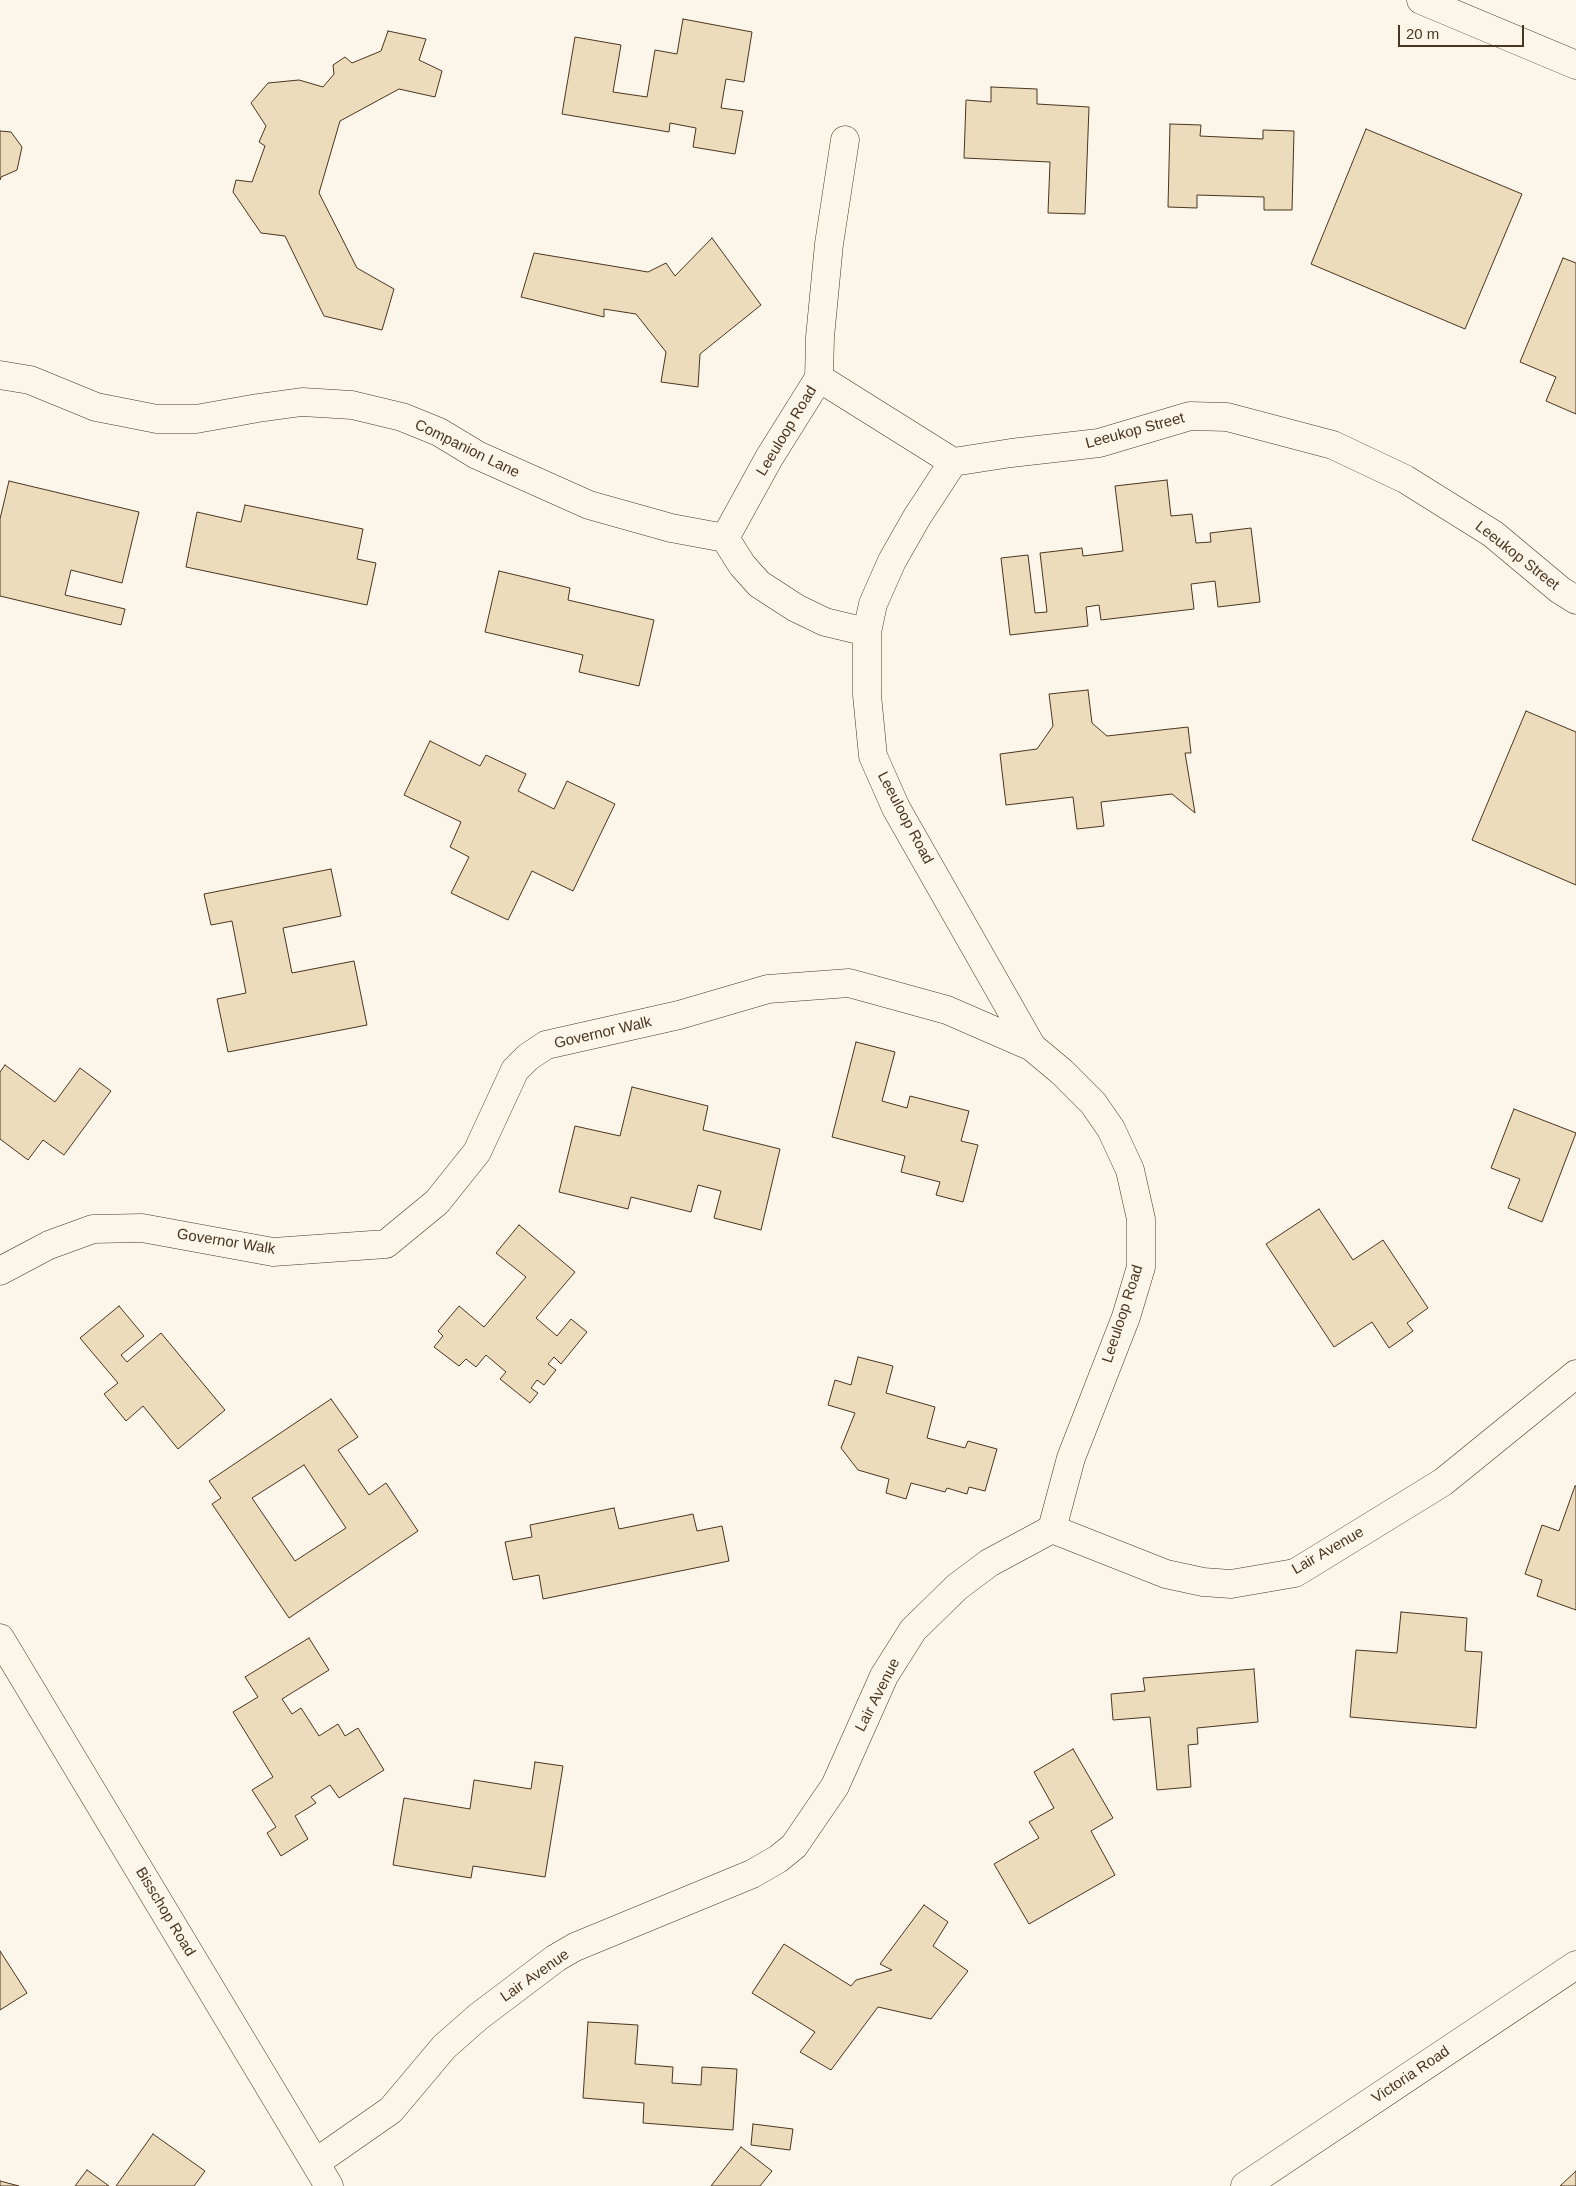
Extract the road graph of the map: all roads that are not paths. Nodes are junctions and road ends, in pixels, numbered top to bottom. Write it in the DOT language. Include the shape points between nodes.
graph roads {
  1 [pos="1421,0"];
  2 [pos="1576,65"];
  3 [pos="845,140"];
  4 [pos="0,375"];
  5 [pos="819,378"];
  6 [pos="953,462"];
  7 [pos="725,538"];
  8 [pos="1576,600"];
  9 [pos="867,632"];
  10 [pos="1032,1047"];
  11 [pos="0,1271"];
  12 [pos="1576,1374"];
  13 [pos="1052,1529"];
  14 [pos="0,1638"];
  15 [pos="1576,1965"];
  16 [pos="315,2163"];
  17 [pos="329,2186"];
  18 [pos="1246,2186"];
  1 -- 2 [label="street"];
  3 -- 5 [label="street, Leeuloop Road" via="829,244"];
  4 -- 7 [label="street, Companion Lane" via="30,380 96,407 156,419 196,418 302,402 352,405 402,417 477,455 590,505 632,519"];
  5 -- 6 [label="street"];
  5 -- 7 [label="street, Leeuloop Road" via="769,458"];
  6 -- 8 [label="street, Leeukop Street" via="1099,443 1190,416 1252,423 1333,444 1405,479 1492,534"];
  6 -- 9 [label="street, Leeuloop Road" via="892,561 873,604"];
  7 -- 9 [label="street" via="759,584 818,618"];
  9 -- 10 [label="street, Leeuloop Road" via="867,695 874,756 896,808"];
  10 -- 11 [label="street, Governor Walk" via="947,1010 849,983 768,989 680,1015 546,1045 528,1057 515,1070 477,1152 437,1202 386,1244 273,1252 142,1228 93,1229 49,1245"];
  10 -- 13 [label="street, Leeuloop Road" via="1093,1103 1111,1129 1130,1170 1140,1219 1141,1267 1126,1317 1071,1458"];
  12 -- 13 [label="street, Lair Avenue" via="1443,1482 1295,1573 1231,1584 1203,1582 1166,1574"];
  13 -- 16 [label="street, Lair Avenue" via="983,1568 957,1587 913,1630 884,1676 834,1786 794,1846 752,1874 556,1958 444,2047 391,2110"];
  14 -- 16 [label="street, Bisschop Road"];
  15 -- 18 [label="street, Victoria Road"];
  16 -- 17 [label="street, Bisschop Road"];
}
